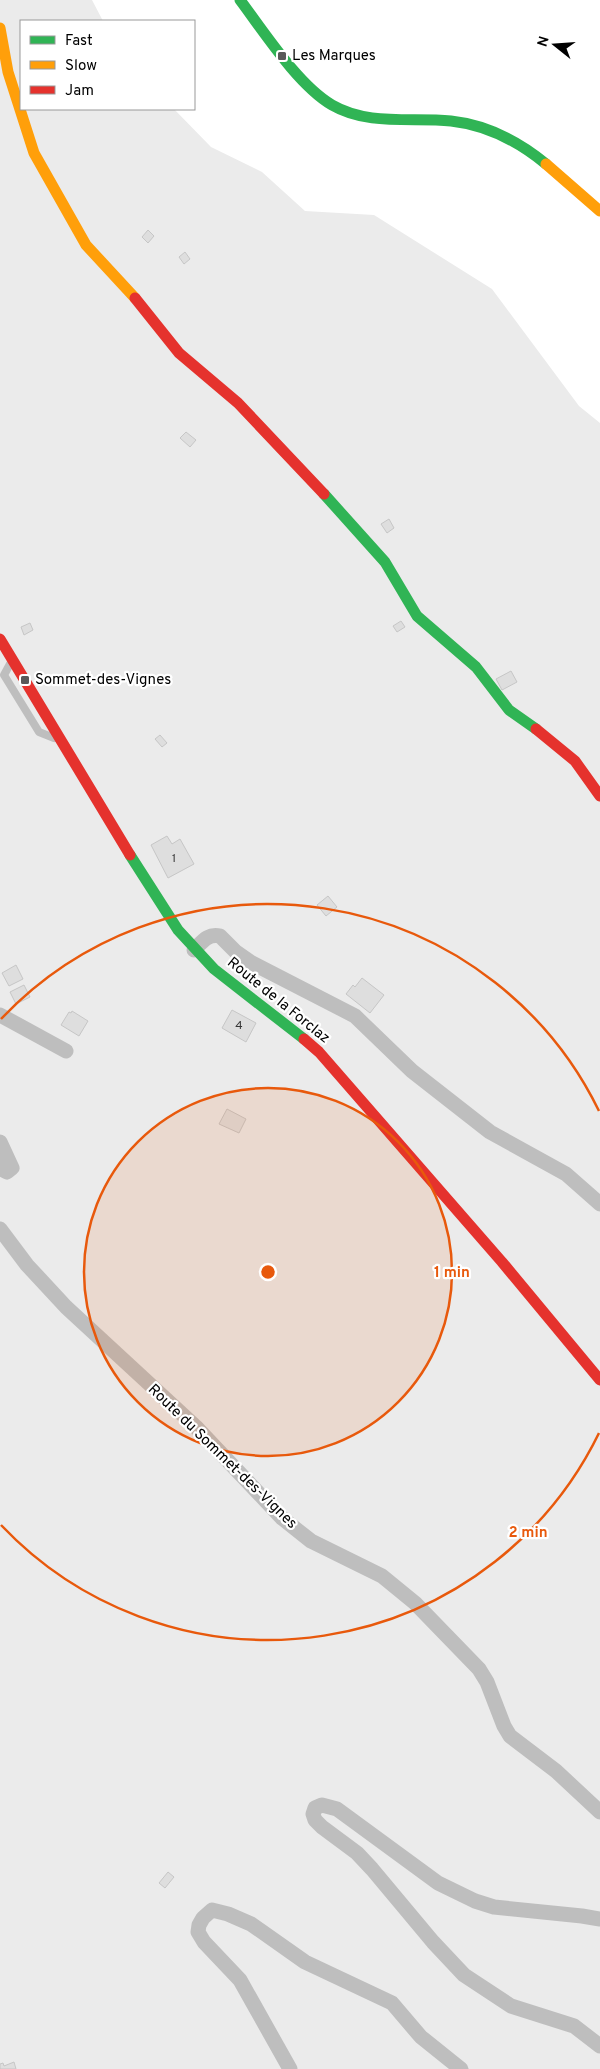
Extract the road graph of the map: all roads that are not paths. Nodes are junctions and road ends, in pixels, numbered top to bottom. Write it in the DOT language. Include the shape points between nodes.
graph roads {
  1 [pos="240,0"];
  2 [pos="0,28"];
  3 [pos="20,109"];
  4 [pos="20,110"];
  5 [pos="600,211"];
  6 [pos="0,640"];
  7 [pos="600,796"];
  8 [pos="194,950"];
  9 [pos="0,1015"];
  10 [pos="66,1051"];
  11 [pos="0,1142"];
  12 [pos="0,1168"];
  13 [pos="600,1204"];
  14 [pos="0,1229"];
  15 [pos="600,1380"];
  16 [pos="600,1812"];
  17 [pos="600,1919"];
  18 [pos="600,2046"];
  19 [pos="290,2069"];
  20 [pos="461,2069"];
  1 -- 5 [label="main road" via="299,78 332,106 371,118 459,122 496,132 530,152"];
  2 -- 3 [label="main road" via="8,72"];
  4 -- 7 [label="main road" via="34,153 86,245 131,293 179,353 238,403 353,525 385,562 418,616 476,667 509,710 575,761"];
  6 -- 8 [label="main road, Route de la Forclaz" via="146,882"];
  8 -- 13 [label="street" via="212,935 220,936 252,963 349,1012 412,1071 490,1132 566,1174"];
  8 -- 15 [label="main road, Route de la Forclaz" via="320,1052"];
  9 -- 10 [label="street"];
  11 -- 12 [label="street" via="12,1168 8,1172"];
  14 -- 16 [label="street, Route du Sommet-des-Vignes" via="27,1265 66,1307 196,1427 282,1518 311,1541 382,1576 415,1603 479,1669 510,1736 556,1771"];
  17 -- 18 [label="street" via="494,1907 474,1901 438,1883 337,1808 322,1805 315,1808 315,1820 367,1864 464,1975 511,2006 574,2026"];
  19 -- 20 [label="street" via="240,1980 198,1932 198,1925 212,1910 251,1924 305,1962 392,2003 421,2037"];
}
